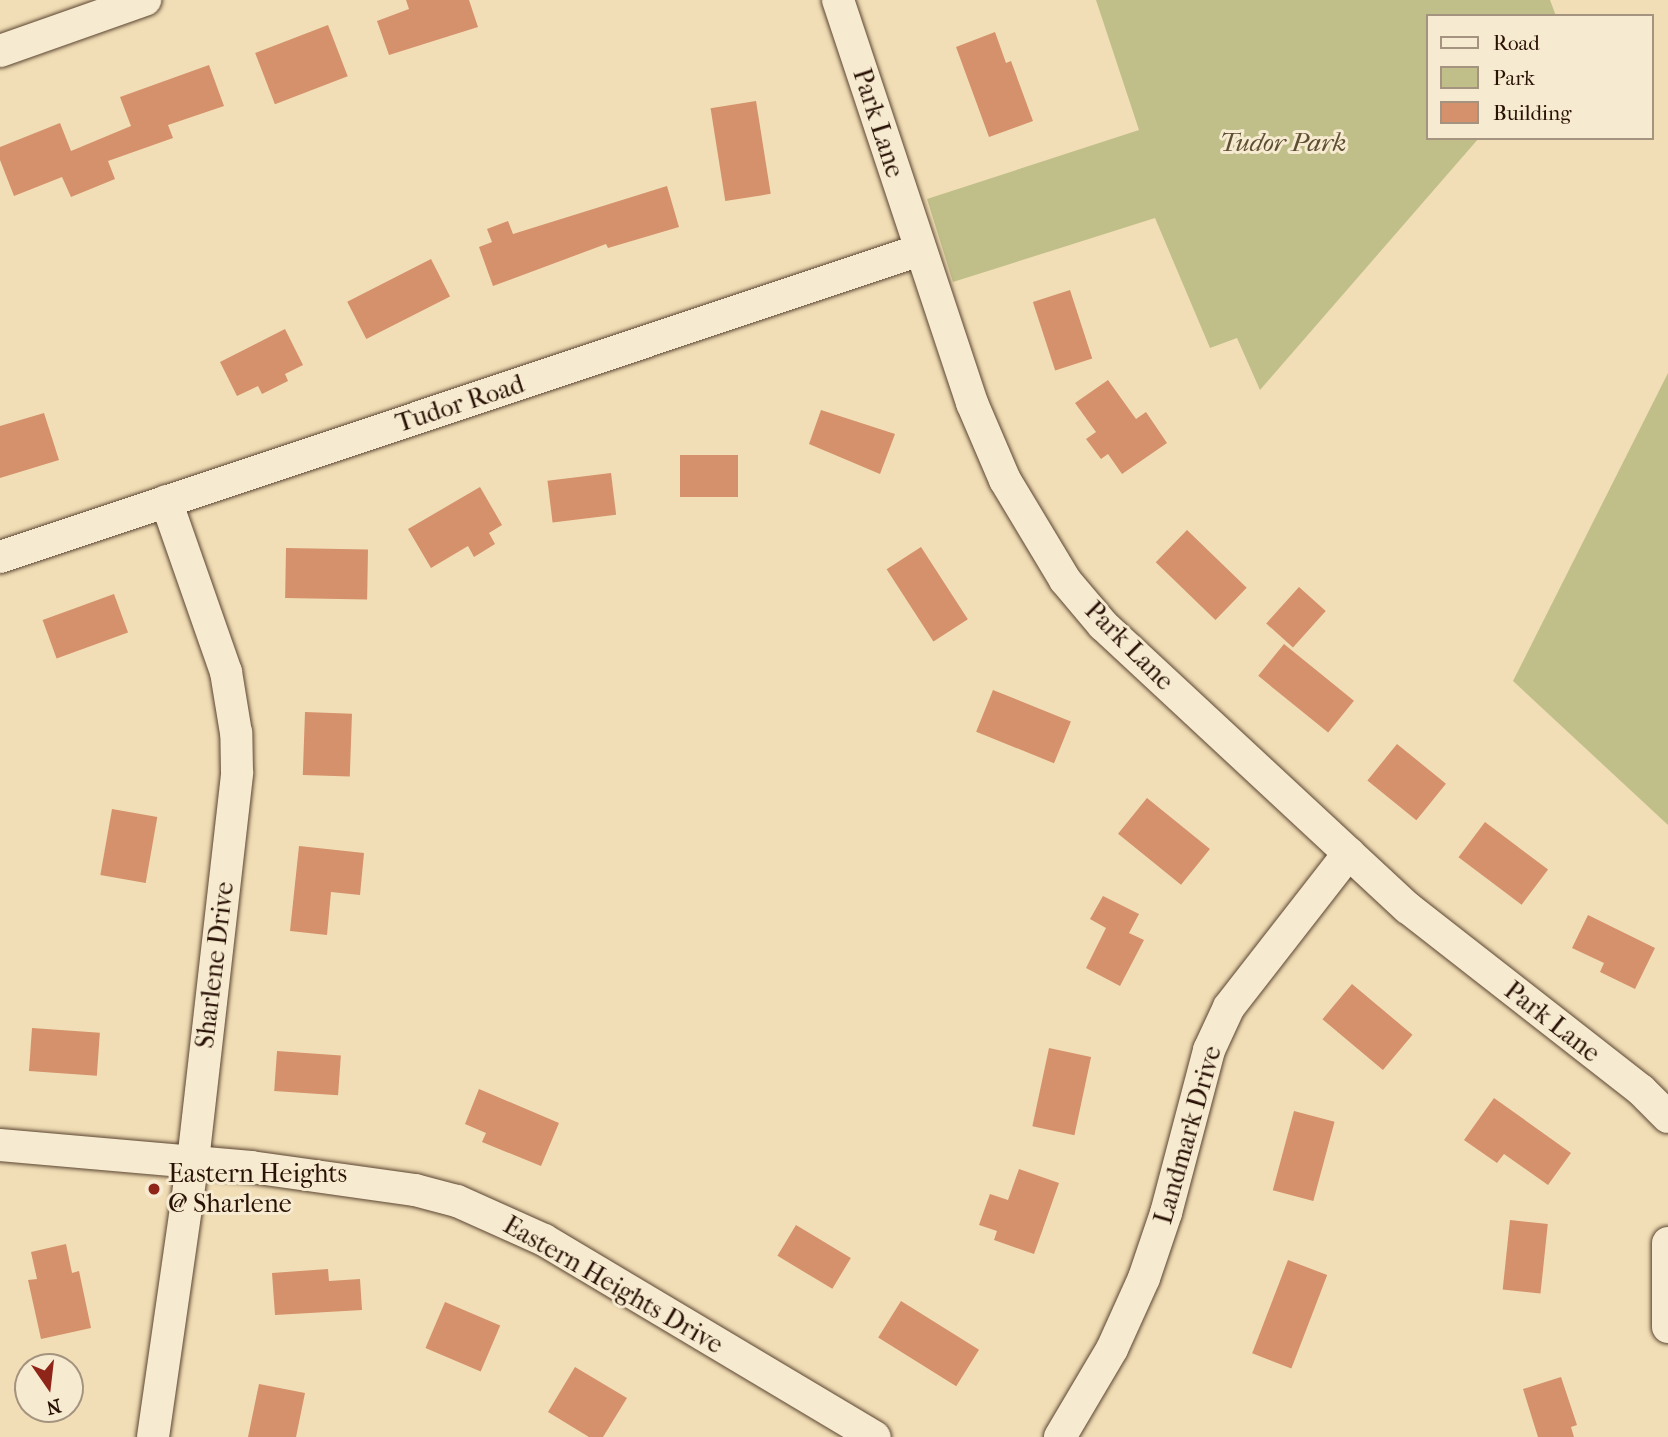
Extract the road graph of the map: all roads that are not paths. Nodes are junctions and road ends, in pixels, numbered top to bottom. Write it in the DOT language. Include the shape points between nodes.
graph roads {
  1 [pos="145,0"];
  2 [pos="838,0"];
  3 [pos="0,51"];
  4 [pos="920,250"];
  5 [pos="166,501"];
  6 [pos="0,557"];
  7 [pos="1349,853"];
  8 [pos="1668,1117"];
  9 [pos="0,1144"];
  10 [pos="193,1161"];
  11 [pos="1668,1242"];
  12 [pos="1668,1326"];
  13 [pos="153,1437"];
  14 [pos="875,1437"];
  15 [pos="1060,1437"];
  1 -- 3 [label="street"];
  2 -- 4 [label="street, Park Lane"];
  4 -- 5 [label="street, Tudor Road"];
  4 -- 7 [label="street, Park Lane" via="972,403 1004,480 1065,580 1103,625"];
  5 -- 6 [label="street, Tudor Road"];
  5 -- 10 [label="street, Sharlene Drive" via="226,672 236,733 233,819"];
  7 -- 8 [label="street, Park Lane" via="1408,908 1641,1090"];
  7 -- 15 [label="street, Landmark Drive" via="1229,1007 1209,1050 1144,1278 1112,1349"];
  9 -- 10 [label="street, Eastern Heights Drive"];
  10 -- 13 [label="street, Sharlene Drive"];
  10 -- 14 [label="street, Eastern Heights Drive" via="415,1190 499,1218"];
  11 -- 12 [label="street"];
}
